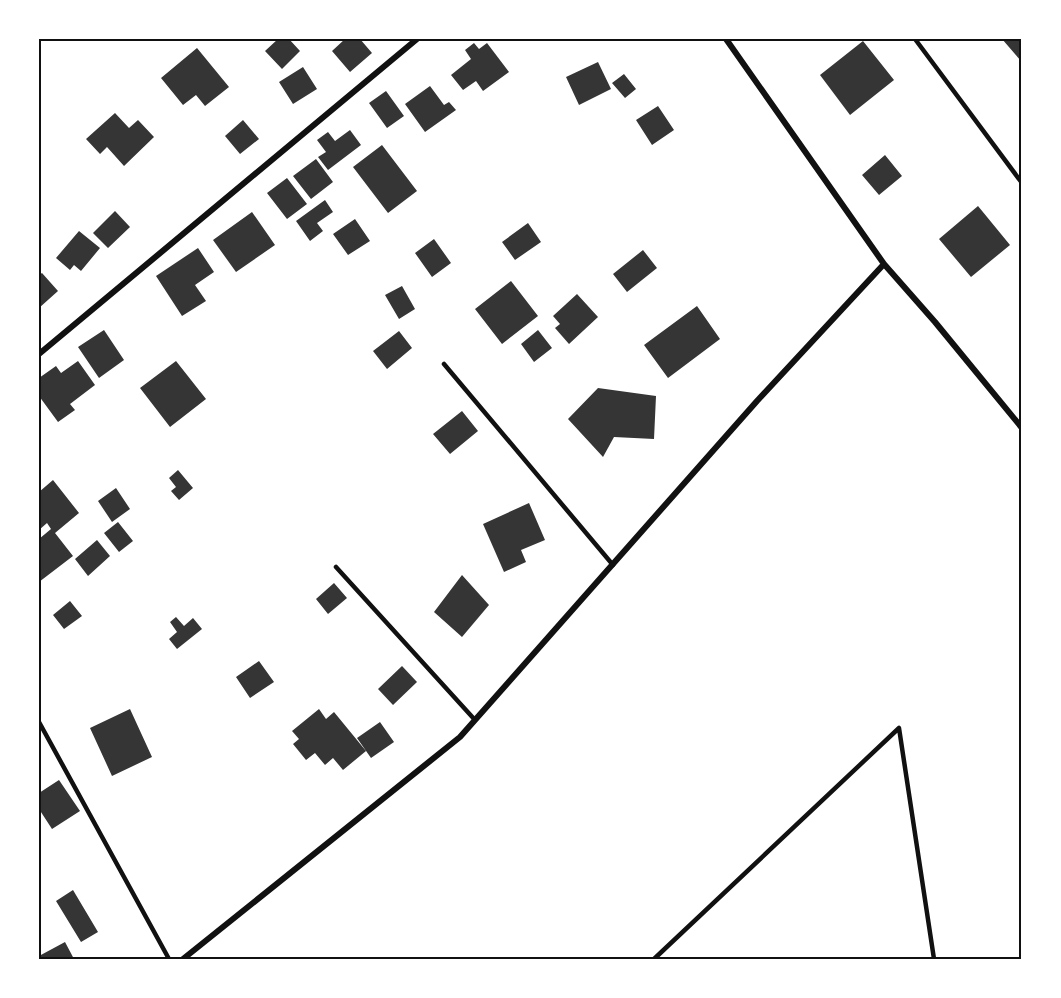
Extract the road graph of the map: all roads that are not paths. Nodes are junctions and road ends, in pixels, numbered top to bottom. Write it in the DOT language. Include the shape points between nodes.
graph roads {
  1 [pos="417,39"];
  2 [pos="726,39"];
  3 [pos="915,39"];
  4 [pos="1022,183"];
  5 [pos="884,264"];
  6 [pos="39,354"];
  7 [pos="444,364"];
  8 [pos="1022,428"];
  9 [pos="613,565"];
  10 [pos="336,567"];
  11 [pos="476,720"];
  12 [pos="39,722"];
  13 [pos="169,959"];
  14 [pos="183,959"];
  15 [pos="654,959"];
  16 [pos="934,959"];
  1 -- 6 [label="street"];
  2 -- 5 [label="street"];
  3 -- 4 [label="lane"];
  5 -- 8 [label="street"];
  5 -- 9 [label="street"];
  7 -- 9 [label="lane"];
  9 -- 11 [label="street"];
  10 -- 11 [label="lane"];
  11 -- 14 [label="street" via="460,737"];
  12 -- 13 [label="lane"];
  15 -- 16 [label="lane" via="900,728"];
}
